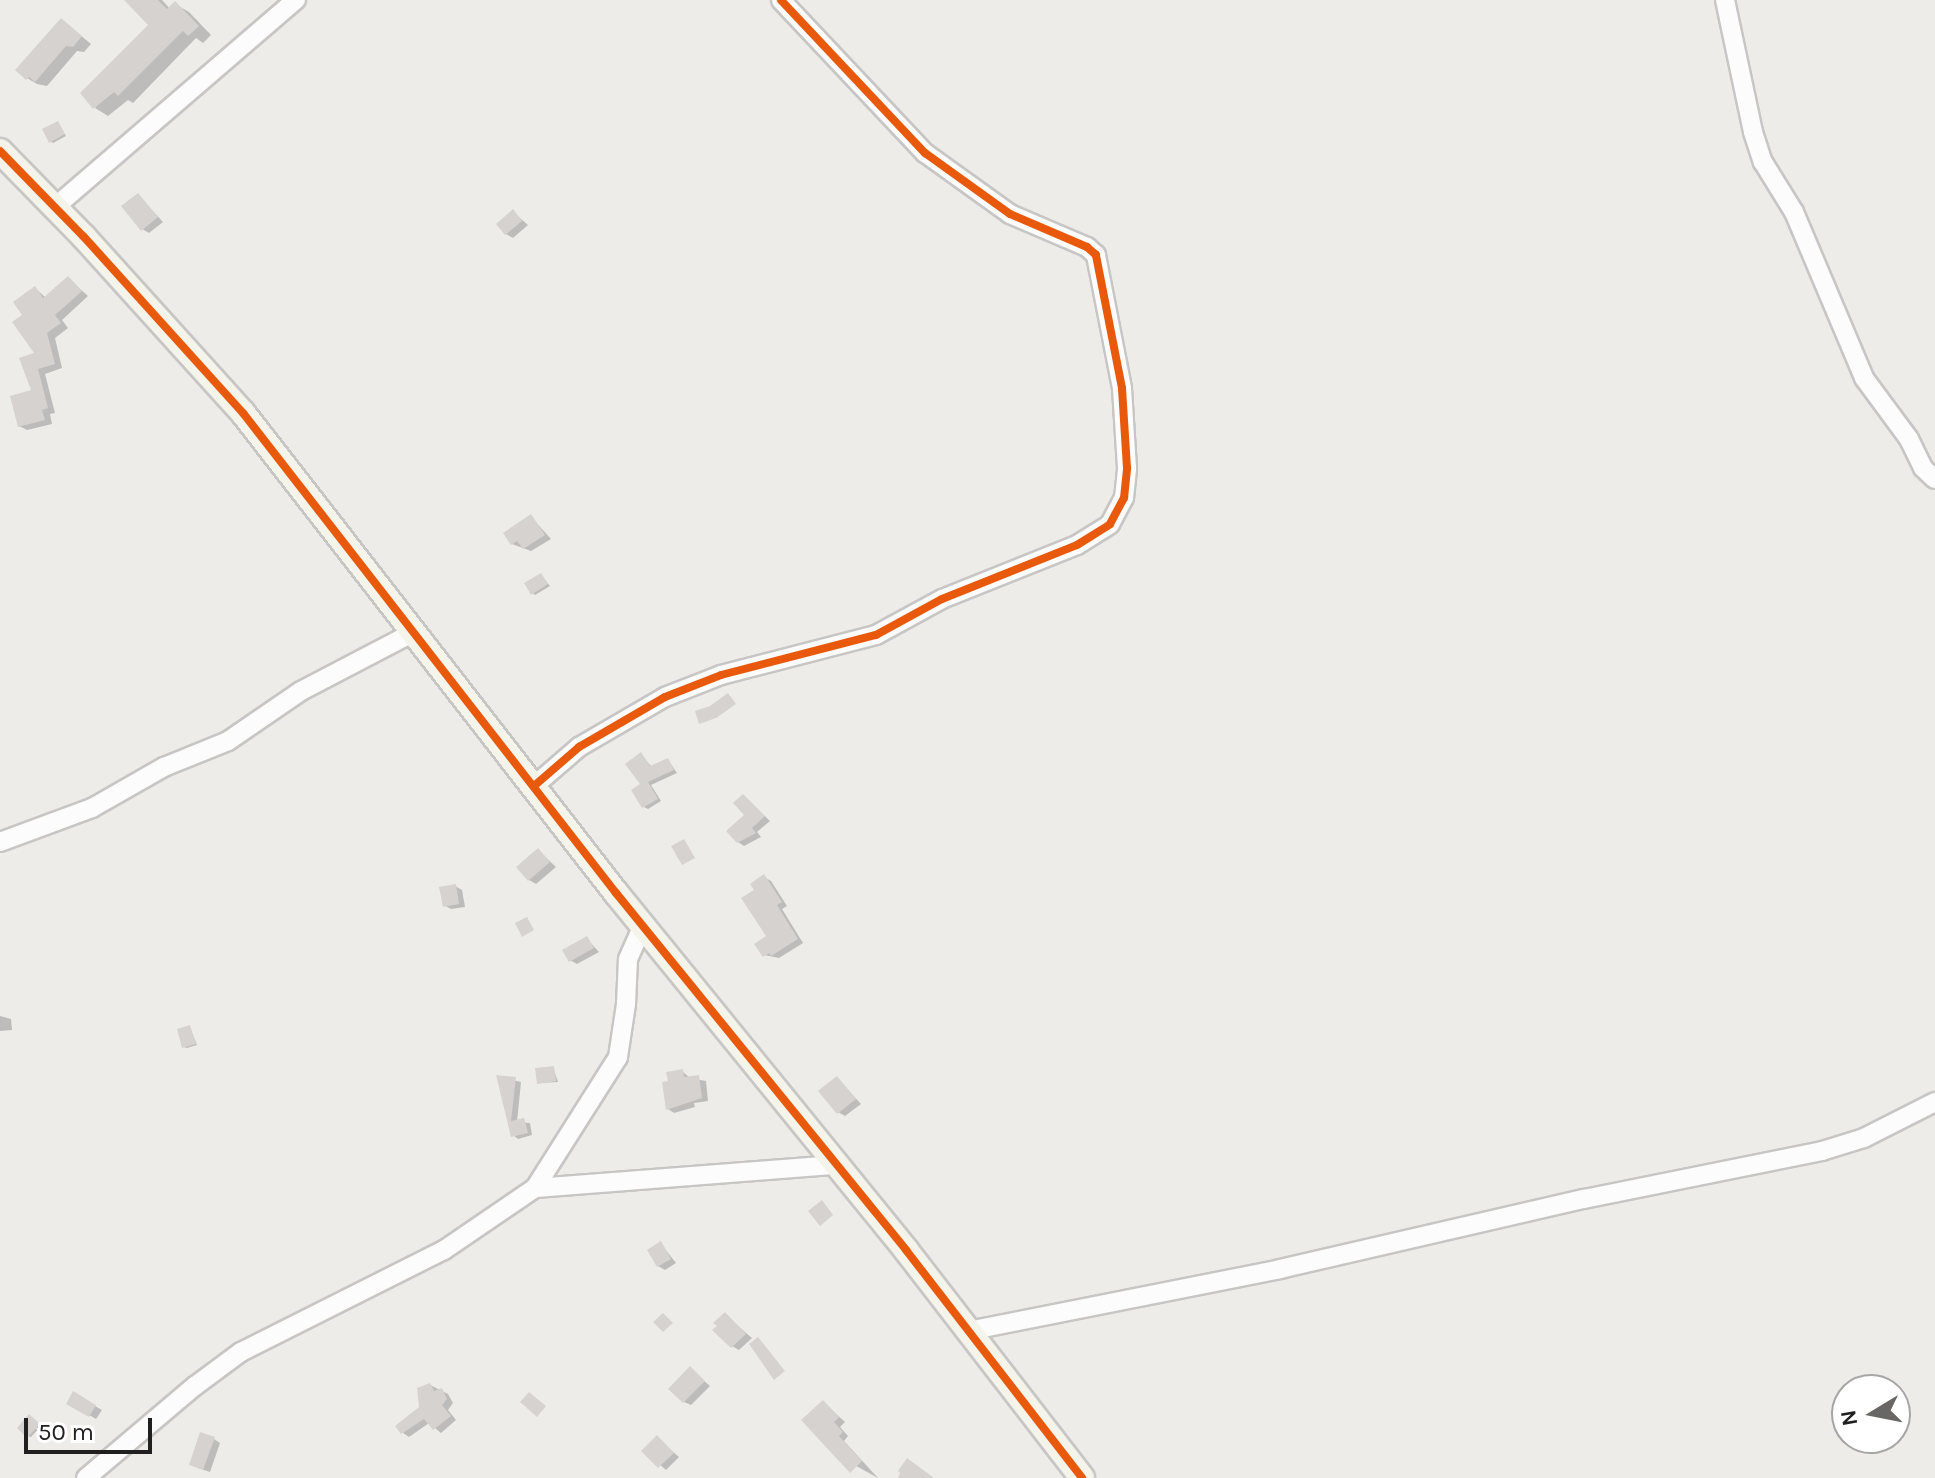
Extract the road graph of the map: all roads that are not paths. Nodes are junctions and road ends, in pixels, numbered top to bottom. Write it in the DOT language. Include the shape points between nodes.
graph roads {
  1 [pos="296,0"];
  2 [pos="781,0"];
  3 [pos="1725,0"];
  4 [pos="0,151"];
  5 [pos="55,207"];
  6 [pos="1935,479"];
  7 [pos="414,632"];
  8 [pos="534,786"];
  9 [pos="0,842"];
  10 [pos="643,926"];
  11 [pos="1935,1102"];
  12 [pos="836,1165"];
  13 [pos="535,1188"];
  14 [pos="968,1331"];
  15 [pos="86,1478"];
  16 [pos="1082,1478"];
  1 -- 5 [label="street"];
  2 -- 8 [label="street" via="925,153 1010,214 1096,255 1122,388 1124,498 1110,524 1077,545 942,599 876,635 721,675 665,697 579,747"];
  3 -- 6 [label="street" via="1763,162 1794,212 1864,378"];
  4 -- 5 [label="street"];
  5 -- 7 [label="street" via="243,413"];
  7 -- 8 [label="street"];
  7 -- 9 [label="street" via="301,691 242,734 164,767 92,808"];
  8 -- 10 [label="street"];
  10 -- 12 [label="street"];
  10 -- 13 [label="street" via="628,959 618,1057"];
  11 -- 14 [label="street" via="1864,1138 1822,1151"];
  12 -- 13 [label="street"];
  12 -- 14 [label="street"];
  13 -- 15 [label="street" via="444,1250 241,1352"];
  14 -- 16 [label="street"];
}
